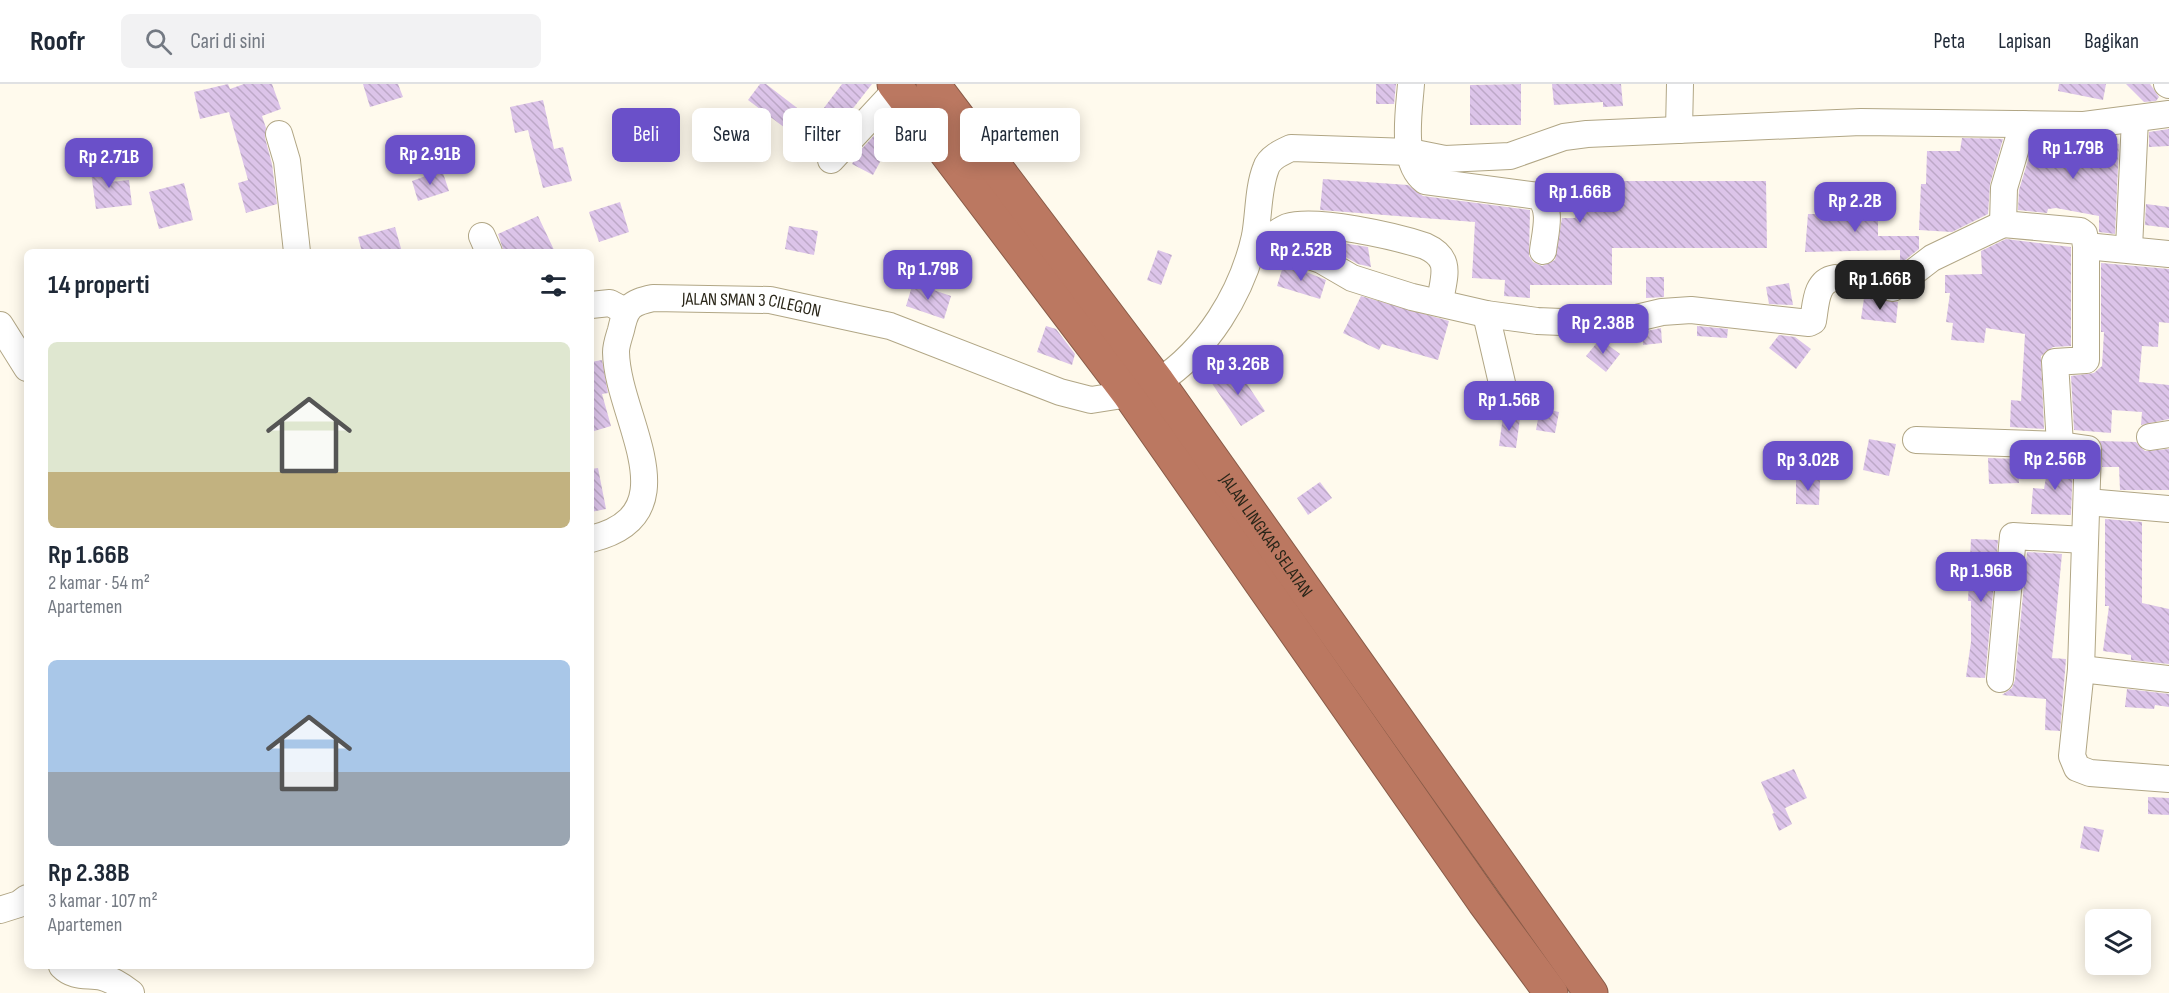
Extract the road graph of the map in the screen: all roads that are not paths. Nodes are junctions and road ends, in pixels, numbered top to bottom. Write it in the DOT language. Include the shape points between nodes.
graph roads {
  1 [pos="933,84"];
  2 [pos="1411,84"];
  3 [pos="1680,84"];
  4 [pos="896,86"];
  5 [pos="2169,114"];
  6 [pos="2136,120"];
  7 [pos="2023,124"];
  8 [pos="862,125"];
  9 [pos="1679,130"];
  10 [pos="279,134"];
  11 [pos="1410,152"];
  12 [pos="2002,224"];
  13 [pos="1261,238"];
  14 [pos="2086,246"];
  15 [pos="2129,248"];
  16 [pos="297,249"];
  17 [pos="1543,251"];
  18 [pos="2169,254"];
  19 [pos="1440,303"];
  20 [pos="594,305"];
  21 [pos="625,311"];
  22 [pos="1486,314"];
  23 [pos="0,325"];
  24 [pos="24,363"];
  25 [pos="1144,388"];
  26 [pos="1505,396"];
  27 [pos="1916,440"];
  28 [pos="2060,445"];
  29 [pos="2087,502"];
  30 [pos="2169,509"];
  31 [pos="594,538"];
  32 [pos="2085,540"];
  33 [pos="2081,669"];
  34 [pos="2000,679"];
  35 [pos="2169,679"];
  36 [pos="2169,779"];
  37 [pos="68,969"];
  38 [pos="131,993"];
  39 [pos="1551,993"];
  40 [pos="1591,993"];
  1 -- 25 [label="highway, JALAN LINGKAR SELATAN"];
  2 -- 11 [label="street"];
  3 -- 9 [label="street"];
  4 -- 8 [label="street"];
  4 -- 25 [label="highway, JALAN LINGKAR SELATAN"];
  5 -- 6 [label="street"];
  6 -- 7 [label="street" via="2084,125"];
  6 -- 15 [label="street"];
  7 -- 9 [label="street" via="1860,122"];
  7 -- 12 [label="street" via="2004,188"];
  9 -- 11 [label="street" via="1564,137 1510,156 1445,159"];
  10 -- 16 [label="street" via="287,161"];
  11 -- 13 [label="street" via="1302,147 1282,152 1266,166"];
  11 -- 17 [label="street" via="1412,167 1425,181 1538,196 1547,210"];
  12 -- 14 [label="street" via="2080,231"];
  12 -- 22 [label="street" via="1932,258 1893,288 1835,278 1826,281 1819,289 1813,321 1809,323 1691,310 1662,312 1611,324"];
  13 -- 19 [label="street" via="1321,260 1352,278"];
  13 -- 19 [label="street" via="1285,228 1309,225 1425,246 1437,251 1445,264"];
  13 -- 25 [label="street" via="1213,329 1180,368"];
  14 -- 15 [label="street"];
  14 -- 28 [label="street" via="2086,360 2055,362"];
  15 -- 18 [label="street"];
  19 -- 22 [label="street"];
  20 -- 21 [label="street" via="610,303"];
  21 -- 25 [label="street, JALAN SMAN 3 CILEGON" via="638,301 653,298 770,300 890,326 1091,400"];
  21 -- 31 [label="street" via="616,351 646,476 645,491 642,504 624,526"];
  22 -- 26 [label="street"];
  23 -- 24 [label="street"];
  25 -- 39 [label="highway, JALAN LINGKAR SELATAN" via="1478,892"];
  25 -- 40 [label="highway, JALAN LINGKAR SELATAN"];
  27 -- 28 [label="street"];
  28 -- 29 [label="street" via="2088,449"];
  29 -- 30 [label="street"];
  29 -- 32 [label="street"];
  32 -- 33 [label="street"];
  32 -- 34 [label="street" via="2013,536"];
  33 -- 35 [label="street"];
  33 -- 36 [label="street" via="2072,756 2078,768 2090,774"];
  37 -- 38 [label="street" via="81,976 99,976 115,982"];
}
